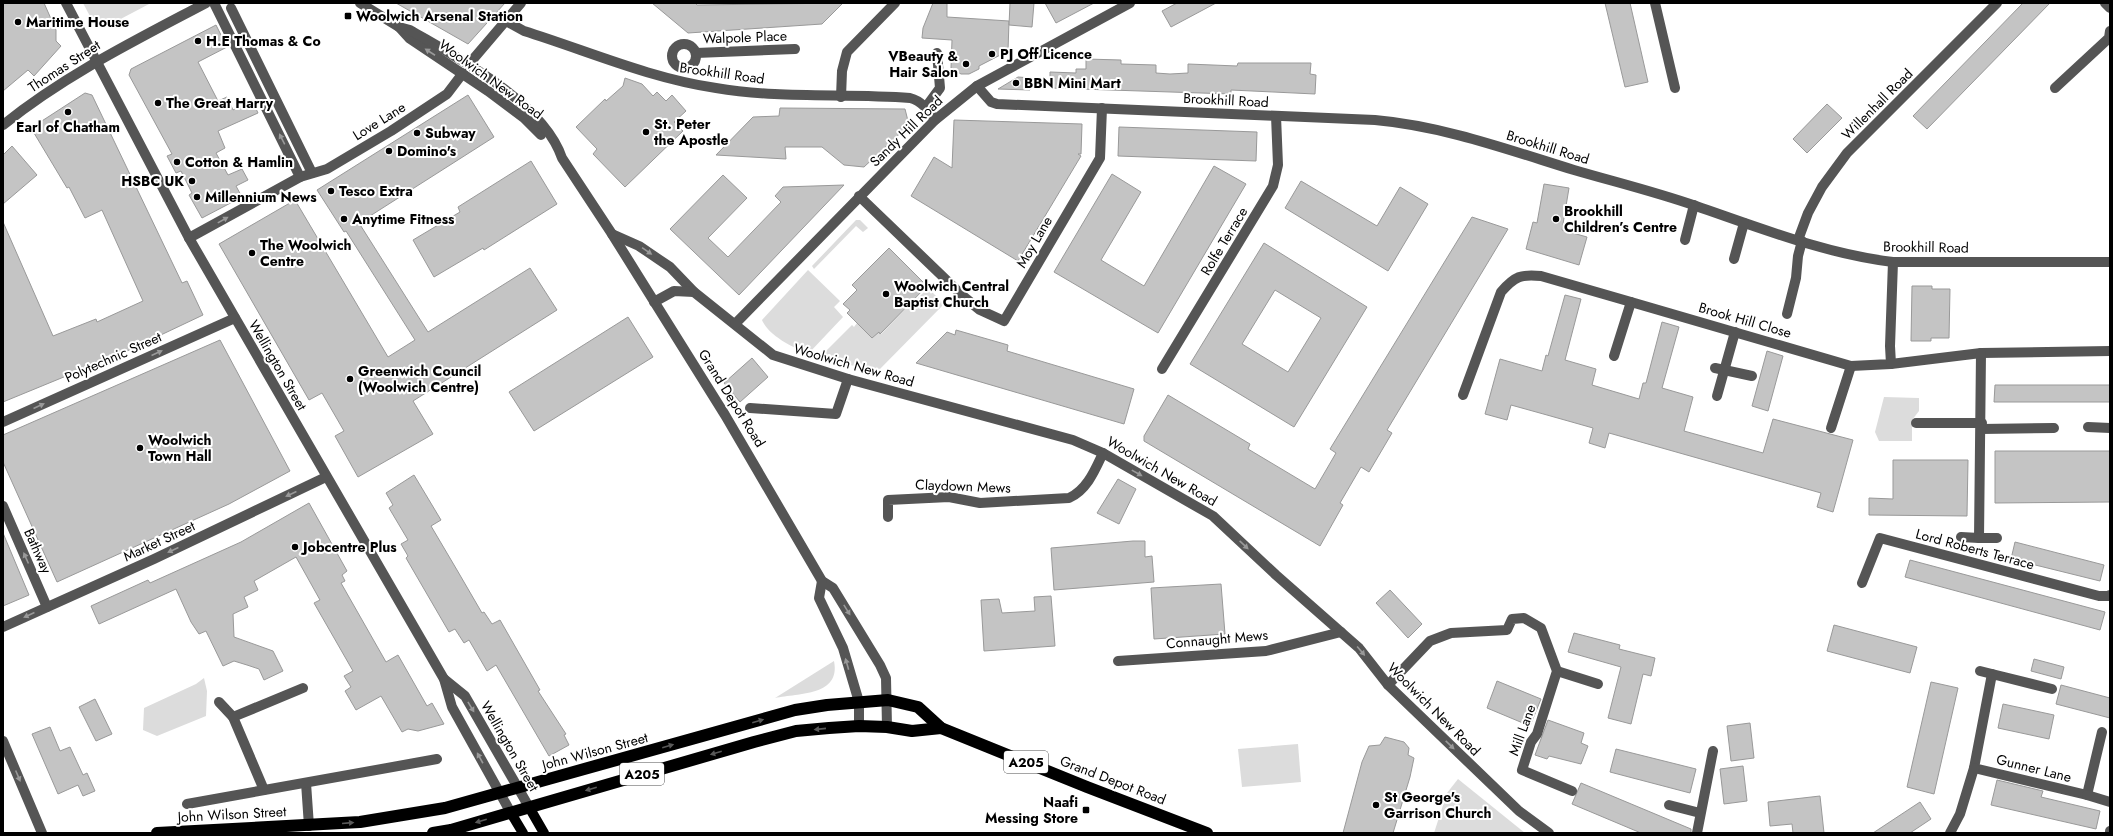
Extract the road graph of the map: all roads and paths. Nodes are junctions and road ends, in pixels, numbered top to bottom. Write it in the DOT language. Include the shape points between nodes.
graph roads {
  1 [pos="66,3"];
  2 [pos="206,3"];
  3 [pos="214,3"];
  4 [pos="360,3"];
  5 [pos="521,3"];
  6 [pos="895,3"];
  7 [pos="1130,3"];
  8 [pos="1655,3"];
  9 [pos="1997,3"];
  10 [pos="2105,3"];
  11 [pos="231,8"];
  12 [pos="2110,8"];
  13 [pos="506,20"];
  14 [pos="399,27"];
  15 [pos="2110,32"];
  16 [pos="795,49"];
  17 [pos="696,53"];
  18 [pos="937,53"];
  19 [pos="96,61"];
  20 [pos="469,64"];
  21 [pos="681,68"];
  22 [pos="463,73"];
  23 [pos="678,81"];
  24 [pos="977,86"];
  25 [pos="1675,88"];
  26 [pos="2055,88"];
  27 [pos="841,96"];
  28 [pos="926,107"];
  29 [pos="1102,108"];
  30 [pos="1276,116"];
  31 [pos="935,120"];
  32 [pos="3,125"];
  33 [pos="562,158"];
  34 [pos="312,174"];
  35 [pos="300,177"];
  36 [pos="860,196"];
  37 [pos="1694,205"];
  38 [pos="1744,223"];
  39 [pos="612,234"];
  40 [pos="189,238"];
  41 [pos="1685,240"];
  42 [pos="1800,241"];
  43 [pos="1734,259"];
  44 [pos="1893,262"];
  45 [pos="2110,262"];
  46 [pos="694,292"];
  47 [pos="654,302"];
  48 [pos="1631,302"];
  49 [pos="1787,314"];
  50 [pos="235,318"];
  51 [pos="735,324"];
  52 [pos="1735,332"];
  53 [pos="2110,351"];
  54 [pos="1981,353"];
  55 [pos="1614,356"];
  56 [pos="1891,364"];
  57 [pos="1851,366"];
  58 [pos="1162,369"];
  59 [pos="1720,369"];
  60 [pos="1752,376"];
  61 [pos="848,379"];
  62 [pos="1463,395"];
  63 [pos="1717,396"];
  64 [pos="750,408"];
  65 [pos="3,422"];
  66 [pos="1916,423"];
  67 [pos="1982,426"];
  68 [pos="2088,427"];
  69 [pos="1831,428"];
  70 [pos="2054,428"];
  71 [pos="2110,428"];
  72 [pos="1104,453"];
  73 [pos="326,477"];
  74 [pos="3,506"];
  75 [pos="888,517"];
  76 [pos="1961,537"];
  77 [pos="1979,538"];
  78 [pos="1998,538"];
  79 [pos="822,581"];
  80 [pos="1862,583"];
  81 [pos="2110,595"];
  82 [pos="47,607"];
  83 [pos="3,627"];
  84 [pos="1341,632"];
  85 [pos="1118,661"];
  86 [pos="1557,671"];
  87 [pos="1980,671"];
  88 [pos="1992,674"];
  89 [pos="444,679"];
  90 [pos="1598,684"];
  91 [pos="1388,685"];
  92 [pos="303,688"];
  93 [pos="2052,689"];
  94 [pos="888,700"];
  95 [pos="219,702"];
  96 [pos="859,702"];
  97 [pos="233,718"];
  98 [pos="859,726"];
  99 [pos="887,727"];
  100 [pos="941,728"];
  101 [pos="2102,732"];
  102 [pos="3,740"];
  103 [pos="1713,751"];
  104 [pos="437,759"];
  105 [pos="1974,768"];
  106 [pos="306,783"];
  107 [pos="518,787"];
  108 [pos="264,790"];
  109 [pos="1572,791"];
  110 [pos="499,792"];
  111 [pos="2087,795"];
  112 [pos="2110,802"];
  113 [pos="187,804"];
  114 [pos="1669,805"];
  115 [pos="529,807"];
  116 [pos="511,813"];
  117 [pos="1700,813"];
  118 [pos="309,826"];
  119 [pos="42,833"];
  120 [pos="157,833"];
  121 [pos="433,833"];
  122 [pos="523,833"];
  123 [pos="544,833"];
  124 [pos="1207,833"];
  125 [pos="1549,833"];
  126 [pos="1696,833"];
  127 [pos="1950,833"];
  1 -- 19 [label="street, Wellington Street"];
  2 -- 19 [label="street, Thomas Street"];
  35 -- 3 [label="street, one-way"];
  4 -- 14 [label="street, Woolwich New Road"];
  5 -- 13 [label="street"];
  6 -- 27 [label="street" via="847,52 842,71"];
  7 -- 24 [label="street, Sandy Hill Road"];
  8 -- 25 [label="street"];
  9 -- 42 [label="street, Willenhall Road" via="1847,153 1822,187 1808,213"];
  10 -- 12 [label="street"];
  11 -- 34 [label="street"];
  13 -- 20 [label="street"];
  13 -- 23 [label="street, Brookhill Road" via="524,32 643,72"];
  14 -- 20 [label="street, Woolwich New Road" via="410,30"];
  22 -- 14 [label="street, Woolwich New Road, one-way" via="409,38"];
  15 -- 26 [label="street" via="2109,38"];
  16 -- 17 [label="street, Walpole Place"];
  17 -- 21 [label="street, Walpole Place" via="693,65"];
  17 -- 21 [label="street, Walpole Place" via="688,44 673,50 672,59"];
  18 -- 28 [label="street" via="940,88"];
  19 -- 32 [label="street, Thomas Street" via="44,94"];
  19 -- 40 [label="street, Wellington Street"];
  20 -- 33 [label="street, Woolwich New Road" via="531,111 559,149"];
  21 -- 23 [label="street"];
  22 -- 33 [label="street, Woolwich New Road" via="535,127 555,155"];
  22 -- 34 [label="street, Love Lane" via="447,94 327,169"];
  23 -- 27 [label="street, Brookhill Road" via="744,92"];
  24 -- 29 [label="street, Brookhill Road" via="991,102 997,104"];
  24 -- 31 [label="street, Sandy Hill Road"];
  27 -- 28 [label="street, Brookhill Road" via="910,98 917,99"];
  28 -- 31 [label="street, Brookhill Road"];
  29 -- 30 [label="street, Brookhill Road"];
  29 -- 36 [label="street, Moy Lane" via="1100,158 1004,321 980,310 964,297"];
  30 -- 37 [label="street, Brookhill Road" via="1375,120 1417,125"];
  30 -- 58 [label="street, Rolfe Terrace" via="1278,166 1273,186"];
  31 -- 36 [label="street, Sandy Hill Road"];
  33 -- 39 [label="street, Woolwich New Road"];
  34 -- 35 [label="street, Love Lane"];
  40 -- 35 [label="street, Love Lane, one-way"];
  36 -- 51 [label="street, Sandy Hill Road"];
  37 -- 38 [label="street, Brookhill Road"];
  37 -- 41 [label="street"];
  38 -- 42 [label="street, Brookhill Road"];
  38 -- 43 [label="street"];
  39 -- 46 [label="street, Woolwich New Road, one-way" via="639,246 670,267"];
  39 -- 47 [label="street, Grand Depot Road"];
  40 -- 50 [label="street, Wellington Street"];
  42 -- 44 [label="street, Brookhill Road"];
  42 -- 49 [label="street, Willenhall Road" via="1796,278"];
  44 -- 45 [label="street, Brookhill Road"];
  44 -- 56 [label="street"];
  46 -- 47 [label="street" via="674,291"];
  46 -- 51 [label="street, Woolwich New Road"];
  47 -- 79 [label="street, Grand Depot Road" via="732,427"];
  48 -- 52 [label="street, Brook Hill Close"];
  48 -- 55 [label="street"];
  48 -- 62 [label="street, Brook Hill Close" via="1541,276 1526,274 1512,279 1501,292"];
  65 -- 50 [label="street, Polytechnic Street, one-way"];
  50 -- 73 [label="street, Wellington Street"];
  51 -- 61 [label="street, Woolwich New Road" via="774,355"];
  52 -- 57 [label="street, Brook Hill Close"];
  52 -- 59 [label="street"];
  53 -- 54 [label="street, Brook Hill Close"];
  54 -- 56 [label="street, Brook Hill Close"];
  54 -- 67 [label="street"];
  56 -- 57 [label="street, Brook Hill Close"];
  57 -- 69 [label="street"];
  59 -- 60 [label="street"];
  59 -- 63 [label="street"];
  61 -- 64 [label="street" via="836,414"];
  61 -- 72 [label="street, Woolwich New Road" via="1073,440"];
  66 -- 67 [label="street"];
  67 -- 70 [label="street"];
  67 -- 77 [label="street"];
  68 -- 71 [label="street"];
  72 -- 75 [label="street, Claydown Mews" via="1090,479 1076,495 1069,498 980,503 949,497 888,500"];
  72 -- 84 [label="street, Woolwich New Road, one-way" via="1213,516"];
  73 -- 82 [label="street, Market Street, one-way"];
  73 -- 89 [label="street, Wellington Street"];
  82 -- 74 [label="street, Bathway, one-way"];
  76 -- 77 [label="street"];
  77 -- 78 [label="street"];
  79 -- 94 [label="street, Grand Depot Road, one-way" via="833,588 880,665 886,678"];
  96 -- 79 [label="street, one-way" via="843,648 819,598"];
  80 -- 81 [label="street, Lord Roberts Terrace" via="1880,538 2099,596"];
  82 -- 83 [label="street, Market Street, one-way"];
  84 -- 85 [label="street, Connaught Mews" via="1266,651"];
  84 -- 91 [label="street, Woolwich New Road, one-way" via="1359,648"];
  86 -- 90 [label="street"];
  86 -- 91 [label="street" via="1541,628 1524,618 1512,619 1507,630 1451,633 1430,641"];
  86 -- 109 [label="street, Mill Lane" via="1522,770"];
  87 -- 88 [label="street"];
  88 -- 93 [label="street"];
  88 -- 105 [label="street, Gunner Lane"];
  89 -- 107 [label="street, Wellington Street, one-way" via="465,696"];
  110 -- 89 [label="street, Wellington Street, one-way" via="452,707"];
  91 -- 125 [label="street, Woolwich New Road, one-way" via="1519,811"];
  92 -- 97 [label="street"];
  94 -- 96 [label="highway, John Wilson Street / A205"];
  94 -- 99 [label="street, Grand Depot Road"];
  94 -- 100 [label="highway, Grand Depot Road / A205" via="918,707"];
  95 -- 97 [label="street"];
  96 -- 98 [label="street"];
  107 -- 96 [label="highway, John Wilson Street / A205, one-way" via="795,710"];
  97 -- 108 [label="street"];
  98 -- 99 [label="highway, Grand Depot Road / A205"];
  98 -- 115 [label="highway, A205, one-way" via="796,732 754,742"];
  99 -- 100 [label="highway, Grand Depot Road / A205" via="912,731"];
  100 -- 124 [label="highway, Grand Depot Road / A205"];
  101 -- 111 [label="street, Gunner Lane"];
  102 -- 119 [label="street, one-way"];
  103 -- 117 [label="street"];
  104 -- 106 [label="street, John Wilson Street"];
  105 -- 111 [label="street, Gunner Lane"];
  105 -- 127 [label="street, Gunner Lane" via="1960,814"];
  106 -- 108 [label="street, John Wilson Street"];
  106 -- 118 [label="street"];
  107 -- 110 [label="highway, John Wilson Street / A205"];
  107 -- 115 [label="street, Wellington Street"];
  108 -- 113 [label="street, John Wilson Street"];
  110 -- 116 [label="street, Wellington Street"];
  118 -- 110 [label="highway, John Wilson Street / A205, one-way" via="360,822 445,808"];
  111 -- 112 [label="street, Gunner Lane"];
  114 -- 117 [label="street"];
  115 -- 116 [label="highway, A205"];
  115 -- 123 [label="main road, Wellington Street"];
  116 -- 121 [label="highway, A205, one-way"];
  116 -- 122 [label="main road, Wellington Street"];
  117 -- 126 [label="street"];
  118 -- 120 [label="highway, John Wilson Street / A205"];
}
